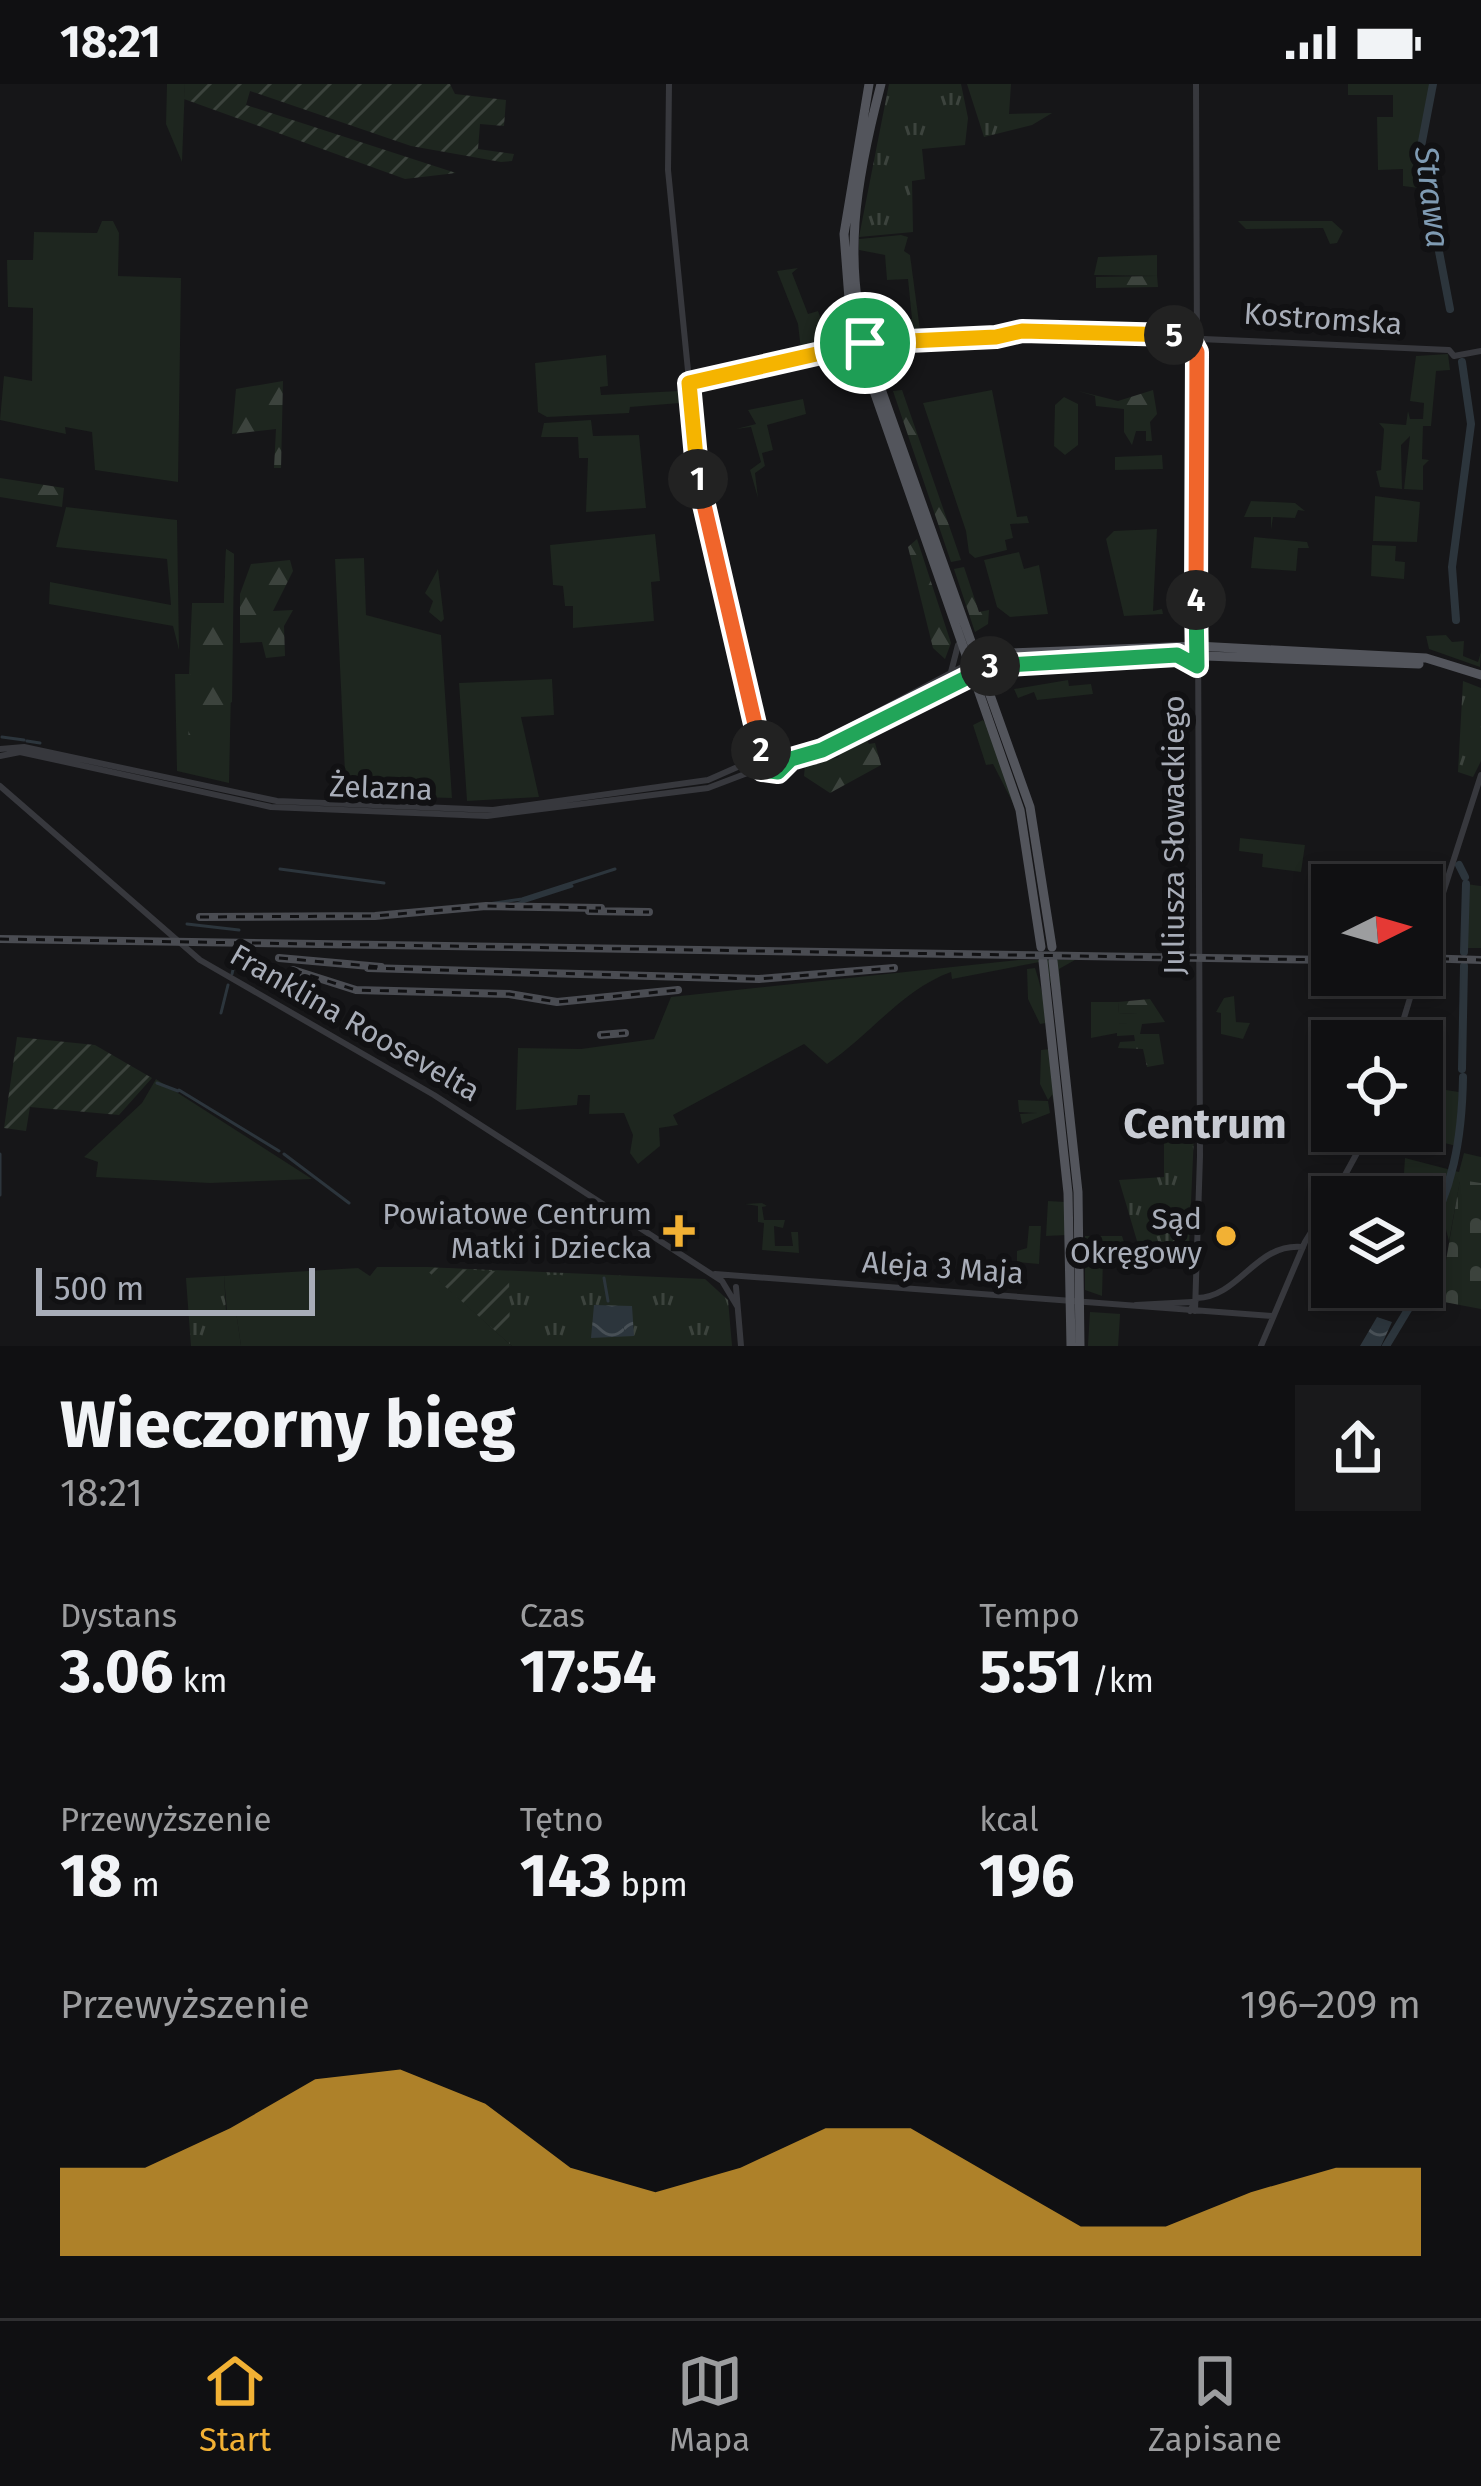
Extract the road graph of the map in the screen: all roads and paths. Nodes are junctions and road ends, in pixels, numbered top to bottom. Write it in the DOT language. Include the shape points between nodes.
graph roads {
  1 [pos="669,84"];
  2 [pos="869,84"];
  3 [pos="880,84"];
  4 [pos="1196,84"];
  5 [pos="1196,317"];
  6 [pos="1181,335"];
  7 [pos="1197,335"];
  8 [pos="1209,335"];
  9 [pos="860,343"];
  10 [pos="1481,351"];
  11 [pos="1197,352"];
  12 [pos="689,383"];
  13 [pos="902,465"];
  14 [pos="957,635"];
  15 [pos="969,640"];
  16 [pos="1183,650"];
  17 [pos="1201,650"];
  18 [pos="999,654"];
  19 [pos="974,667"];
  20 [pos="950,673"];
  21 [pos="1481,678"];
  22 [pos="765,747"];
  23 [pos="784,750"];
  24 [pos="0,752"];
  25 [pos="758,758"];
  26 [pos="787,762"];
  27 [pos="762,770"];
  28 [pos="1481,776"];
  29 [pos="0,786"];
  30 [pos="1443,886"];
  31 [pos="1046,947"];
  32 [pos="1048,961"];
  33 [pos="1311,1233"];
  34 [pos="1303,1247"];
  35 [pos="732,1283"];
  36 [pos="1080,1301"];
  37 [pos="1193,1305"];
  38 [pos="1272,1316"];
  39 [pos="741,1346"];
  40 [pos="1071,1346"];
  41 [pos="1080,1346"];
  42 [pos="1261,1346"];
  1 -- 12 [label="street" via="668,170"];
  2 -- 9 [label="main road" via="843,239"];
  3 -- 9 [label="main road" via="851,239"];
  4 -- 5 [label="street, Juliusza Słowackiego"];
  5 -- 6 [label="street"];
  5 -- 7 [label="street, Juliusza Słowackiego"];
  5 -- 8 [label="street"];
  6 -- 7 [label="street, Kostromska"];
  6 -- 9 [label="street, Kostromska"];
  6 -- 11 [label="street"];
  7 -- 8 [label="street, Kostromska"];
  7 -- 11 [label="street, Juliusza Słowackiego"];
  8 -- 10 [label="street, Kostromska"];
  8 -- 11 [label="street"];
  9 -- 12 [label="street, Kostromska"];
  9 -- 13 [label="main road"];
  11 -- 17 [label="street, Juliusza Słowackiego"];
  12 -- 22 [label="street" via="700,501"];
  13 -- 14 [label="main road"];
  13 -- 15 [label="main road"];
  14 -- 19 [label="main road"];
  14 -- 20 [label="street"];
  15 -- 18 [label="main road"];
  15 -- 19 [label="main road"];
  16 -- 17 [label="main road"];
  16 -- 17 [label="street"];
  16 -- 18 [label="main road"];
  16 -- 19 [label="main road"];
  17 -- 21 [label="main road" via="1426,658"];
  17 -- 37 [label="street, Juliusza Słowackiego"];
  18 -- 19 [label="main road"];
  19 -- 20 [label="street"];
  19 -- 26 [label="street"];
  19 -- 31 [label="main road" via="1026,832"];
  20 -- 23 [label="street" via="821,742"];
  22 -- 23 [label="street"];
  22 -- 25 [label="street"];
  23 -- 26 [label="street"];
  24 -- 25 [label="street, Żelazna" via="24,747 277,801 494,809 708,780"];
  24 -- 27 [label="street, Żelazna" via="271,807 487,816 698,789"];
  25 -- 27 [label="street"];
  26 -- 27 [label="street" via="778,772"];
  28 -- 30 [label="street"];
  29 -- 35 [label="street, Franklina Roosevelta" via="200,960 434,1095"];
  32 -- 36 [label="main road"];
  33 -- 34 [label="street"];
  34 -- 37 [label="street" via="1266,1255 1219,1296"];
  34 -- 38 [label="street"];
  35 -- 36 [label="street, Aleja 3 Maja"];
  35 -- 39 [label="street"];
  36 -- 37 [label="street, Aleja 3 Maja"];
  36 -- 40 [label="main road"];
  36 -- 41 [label="main road"];
  37 -- 38 [label="street"];
  38 -- 42 [label="street"];
}
